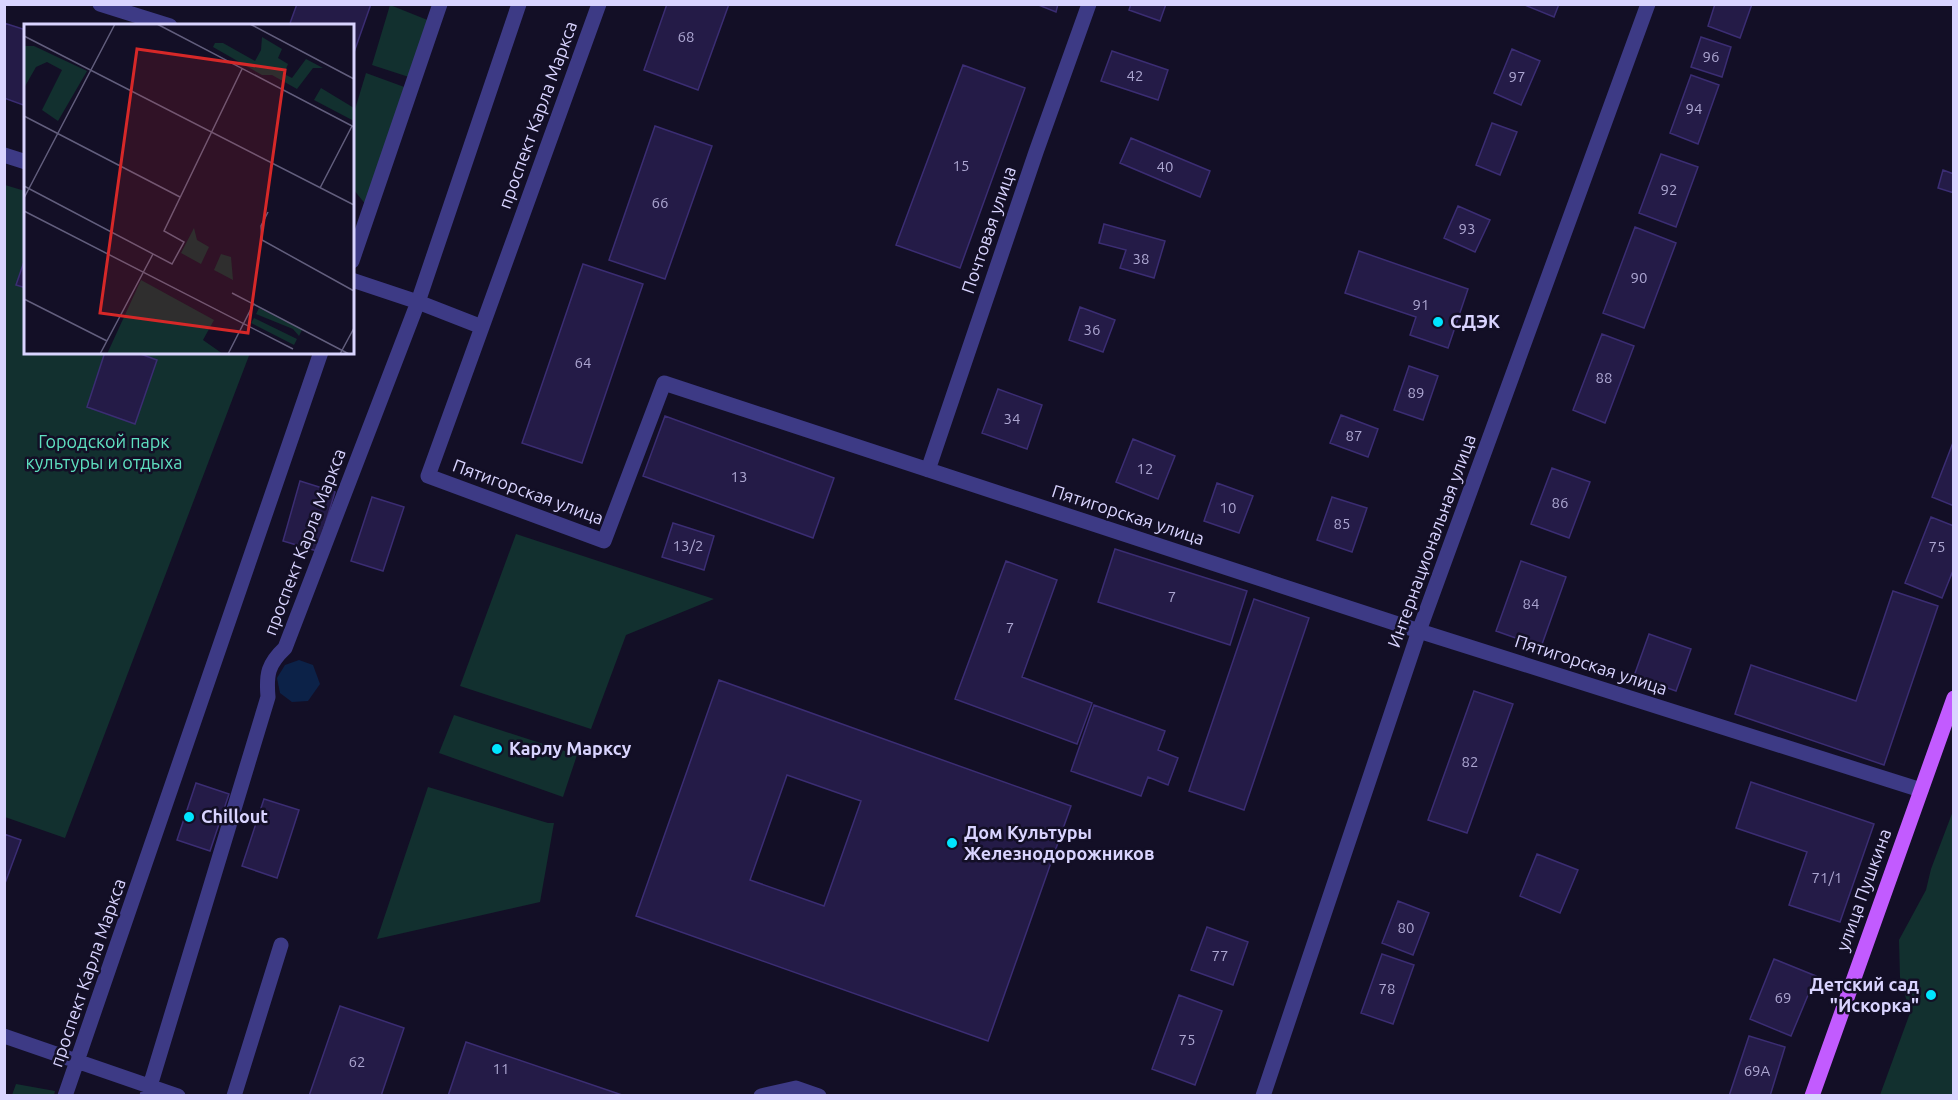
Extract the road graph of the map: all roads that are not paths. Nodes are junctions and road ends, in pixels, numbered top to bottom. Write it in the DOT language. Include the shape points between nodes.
graph roads {
  1 [pos="100,4"];
  2 [pos="440,4"];
  3 [pos="519,4"];
  4 [pos="599,4"];
  5 [pos="1089,4"];
  6 [pos="1648,4"];
  7 [pos="164,24"];
  8 [pos="4,155"];
  9 [pos="24,161"];
  10 [pos="354,255"];
  11 [pos="354,281"];
  12 [pos="418,302"];
  13 [pos="482,327"];
  14 [pos="320,354"];
  15 [pos="928,470"];
  16 [pos="428,476"];
  17 [pos="1419,631"];
  18 [pos="1953,698"];
  19 [pos="1921,790"];
  20 [pos="281,945"];
  21 [pos="4,1036"];
  22 [pos="78,1061"];
  23 [pos="148,1091"];
  24 [pos="65,1095"];
  25 [pos="178,1095"];
  26 [pos="234,1095"];
  27 [pos="761,1095"];
  28 [pos="819,1095"];
  29 [pos="1263,1095"];
  30 [pos="1812,1095"];
  1 -- 7 [label="street"];
  2 -- 10 [label="street"];
  3 -- 12 [label="street, проспект Карла Маркса"];
  4 -- 13 [label="street, проспект Карла Маркса"];
  5 -- 15 [label="street, Почтовая улица"];
  6 -- 17 [label="street, Интернациональная улица"];
  8 -- 9 [label="street"];
  11 -- 12 [label="street"];
  12 -- 13 [label="street"];
  12 -- 23 [label="street, проспект Карла Маркса" via="285,648 268,673 268,697"];
  13 -- 16 [label="street, проспект Карла Маркса"];
  14 -- 22 [label="street, проспект Карла Маркса"];
  15 -- 16 [label="street, Пятигорская улица" via="664,383 604,541"];
  15 -- 17 [label="street, Пятигорская улица"];
  17 -- 19 [label="street, Пятигорская улица"];
  17 -- 29 [label="street, Интернациональная улица"];
  18 -- 19 [label="main road, улица Пушкина"];
  19 -- 30 [label="main road, улица Пушкина"];
  20 -- 26 [label="street"];
  21 -- 22 [label="street"];
  22 -- 23 [label="street"];
  22 -- 24 [label="street, проспект Карла Маркса"];
  23 -- 25 [label="street"];
  27 -- 28 [label="street" via="796,1088"];
}
